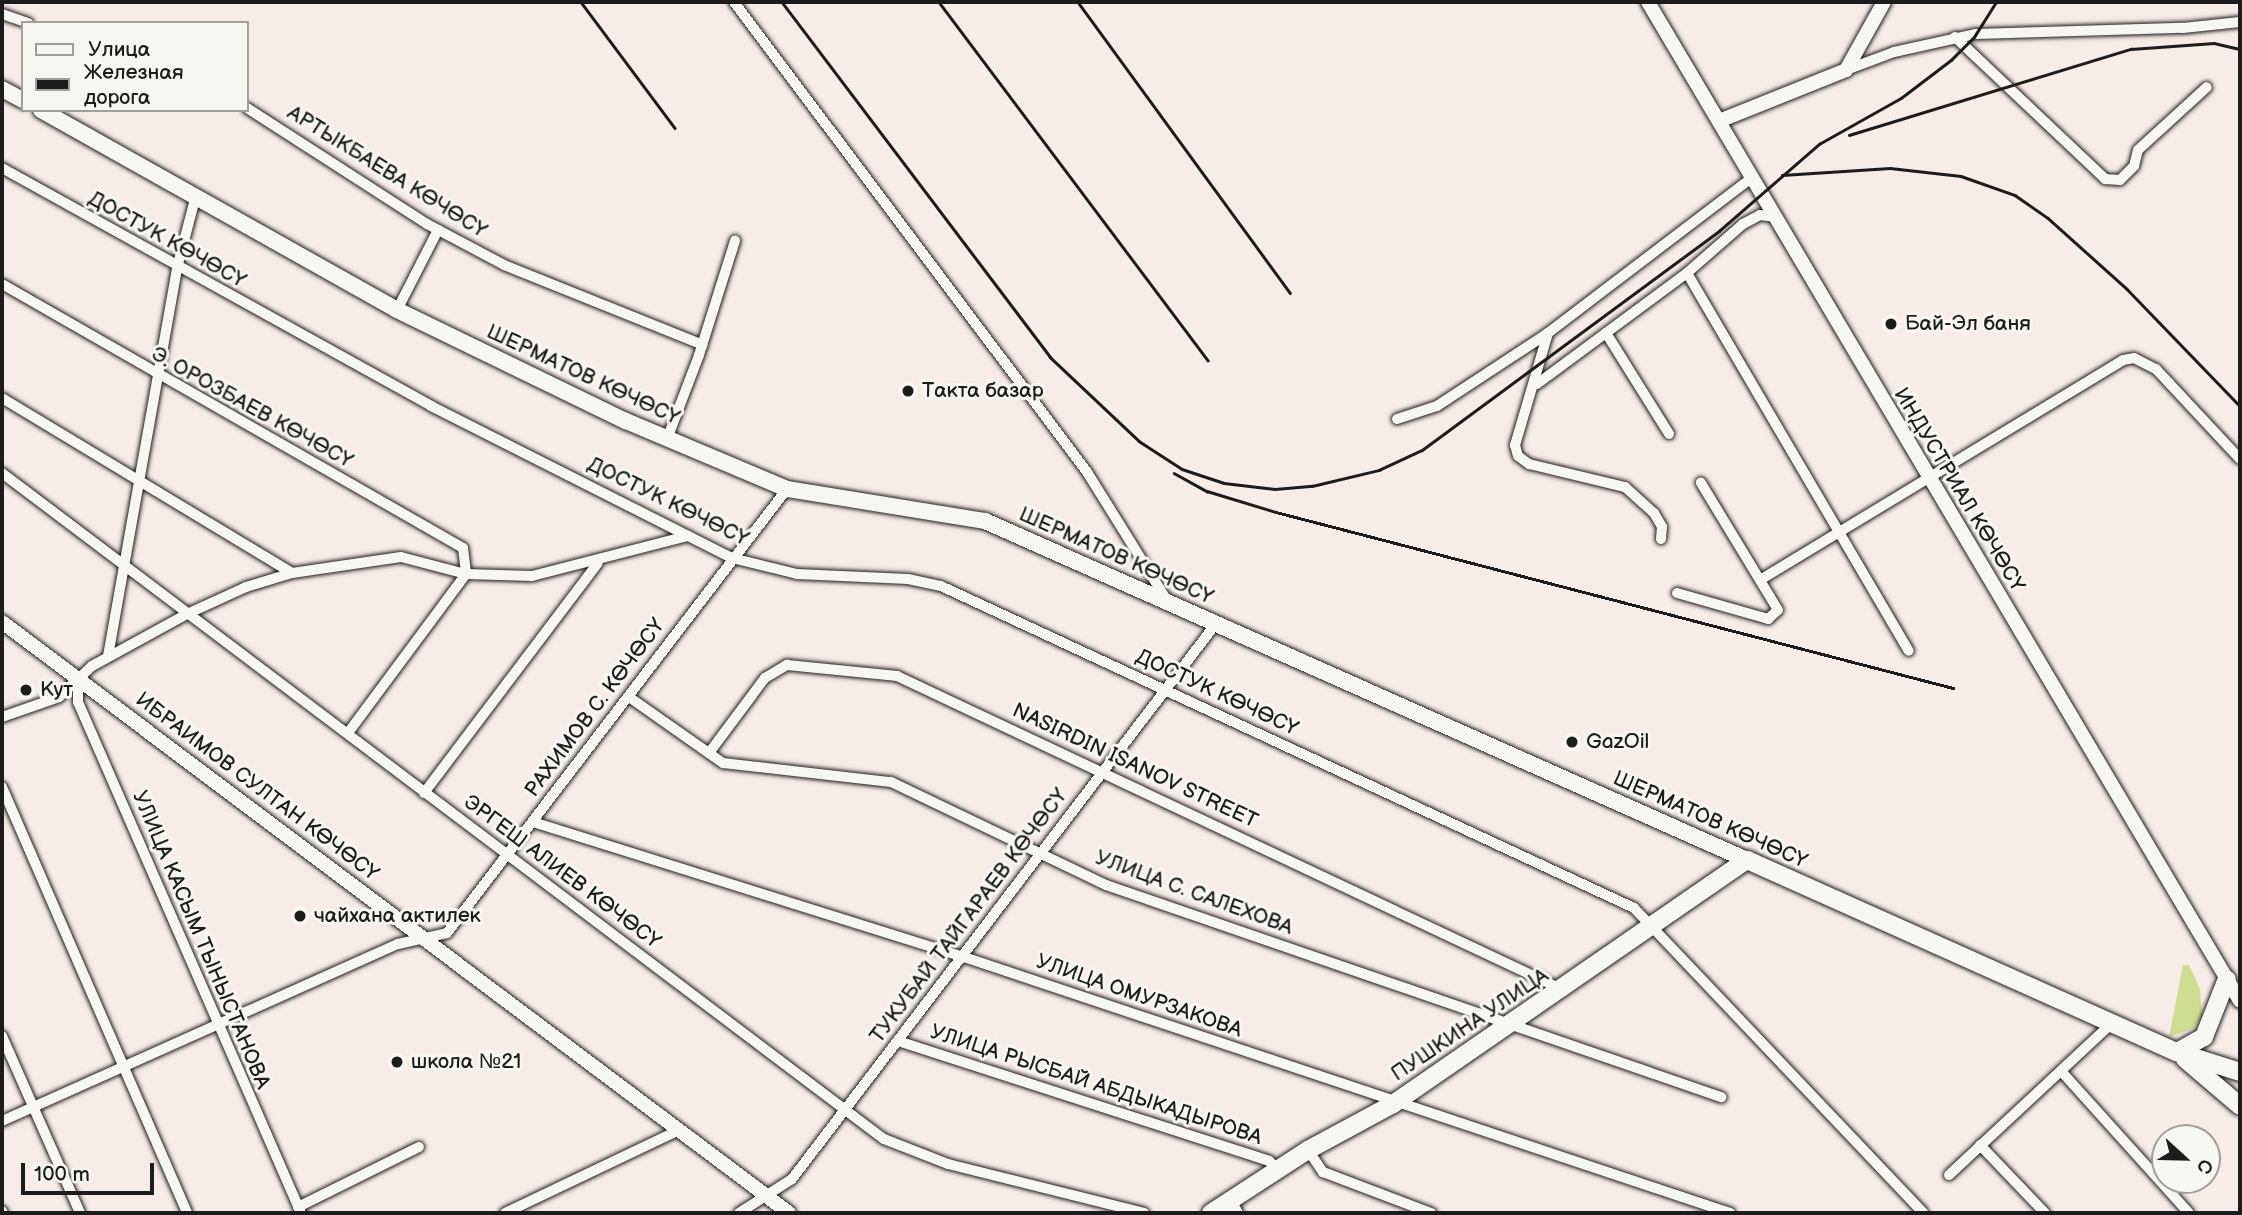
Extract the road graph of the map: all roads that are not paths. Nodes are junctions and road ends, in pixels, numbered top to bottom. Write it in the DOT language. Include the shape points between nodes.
graph roads {
  1 [pos="734,2"];
  2 [pos="1648,2"];
  3 [pos="1884,2"];
  4 [pos="2,14"];
  5 [pos="22,21"];
  6 [pos="2240,22"];
  7 [pos="1955,37"];
  8 [pos="1846,70"];
  9 [pos="2207,87"];
  10 [pos="2,89"];
  11 [pos="21,99"];
  12 [pos="248,109"];
  13 [pos="45,112"];
  14 [pos="1719,121"];
  15 [pos="2,168"];
  16 [pos="1753,177"];
  17 [pos="196,195"];
  18 [pos="1776,217"];
  19 [pos="438,230"];
  20 [pos="735,241"];
  21 [pos="177,268"];
  22 [pos="1687,273"];
  23 [pos="2,285"];
  24 [pos="397,310"];
  25 [pos="1548,333"];
  26 [pos="1606,333"];
  27 [pos="703,345"];
  28 [pos="159,378"];
  29 [pos="1536,384"];
  30 [pos="2,398"];
  31 [pos="1397,419"];
  32 [pos="1669,434"];
  33 [pos="667,439"];
  34 [pos="2240,459"];
  35 [pos="2,473"];
  36 [pos="1927,479"];
  37 [pos="141,480"];
  38 [pos="1701,483"];
  39 [pos="787,489"];
  40 [pos="1839,533"];
  41 [pos="688,536"];
  42 [pos="1661,539"];
  43 [pos="732,558"];
  44 [pos="598,563"];
  45 [pos="124,564"];
  46 [pos="292,573"];
  47 [pos="467,574"];
  48 [pos="1760,580"];
  49 [pos="1676,593"];
  50 [pos="1169,604"];
  51 [pos="187,614"];
  52 [pos="2,622"];
  53 [pos="1214,625"];
  54 [pos="1909,651"];
  55 [pos="108,656"];
  56 [pos="78,678"];
  57 [pos="1166,690"];
  58 [pos="629,697"];
  59 [pos="2,717"];
  60 [pos="348,733"];
  61 [pos="709,753"];
  62 [pos="1103,772"];
  63 [pos="2,787"];
  64 [pos="424,793"];
  65 [pos="533,822"];
  66 [pos="1039,852"];
  67 [pos="507,855"];
  68 [pos="1747,860"];
  69 [pos="1652,926"];
  70 [pos="425,937"];
  71 [pos="964,957"];
  72 [pos="2227,979"];
  73 [pos="1563,990"];
  74 [pos="2239,1002"];
  75 [pos="2111,1024"];
  76 [pos="1513,1025"];
  77 [pos="216,1026"];
  78 [pos="2,1036"];
  79 [pos="898,1041"];
  80 [pos="2177,1052"];
  81 [pos="123,1067"];
  82 [pos="2061,1071"];
  83 [pos="2240,1072"];
  84 [pos="1721,1097"];
  85 [pos="1393,1104"];
  86 [pos="2240,1106"];
  87 [pos="33,1107"];
  88 [pos="848,1110"];
  89 [pos="2,1121"];
  90 [pos="679,1130"];
  91 [pos="1980,1145"];
  92 [pos="419,1147"];
  93 [pos="1308,1150"];
  94 [pos="1279,1170"];
  95 [pos="1949,1175"];
  96 [pos="767,1197"];
  97 [pos="1234,1206"];
  98 [pos="299,1210"];
  99 [pos="80,1213"];
  100 [pos="187,1213"];
  101 [pos="506,1213"];
  102 [pos="739,1213"];
  103 [pos="789,1213"];
  104 [pos="1143,1213"];
  105 [pos="1210,1213"];
  106 [pos="1431,1213"];
  107 [pos="1730,1213"];
  108 [pos="1923,1213"];
  109 [pos="2045,1213"];
  110 [pos="2189,1213"];
  1 -- 50 [label="street" via="1087,471"];
  2 -- 14 [label="main road, ИНДУСТРИАЛ КӨЧӨСҮ"];
  3 -- 8 [label="main road"];
  4 -- 5 [label="street"];
  6 -- 7 [label="street"];
  7 -- 8 [label="street"];
  7 -- 9 [label="street" via="2105,179 2120,180 2134,166 2138,150"];
  8 -- 14 [label="main road"];
  10 -- 11 [label="main road"];
  12 -- 19 [label="street, АРТЫКБАЕВА КӨЧӨСҮ"];
  13 -- 17 [label="main road, ШЕРМАТОВ КӨЧӨСҮ"];
  14 -- 16 [label="main road, ИНДУСТРИАЛ КӨЧӨСҮ"];
  15 -- 21 [label="street, ДОСТУК КӨЧӨСҮ"];
  16 -- 18 [label="main road, ИНДУСТРИАЛ КӨЧӨСҮ"];
  16 -- 25 [label="street"];
  17 -- 21 [label="street"];
  17 -- 24 [label="main road, ШЕРМАТОВ КӨЧӨСҮ"];
  18 -- 22 [label="street" via="1760,215 1743,224"];
  18 -- 36 [label="main road, ИНДУСТРИАЛ КӨЧӨСҮ"];
  19 -- 24 [label="street"];
  19 -- 27 [label="street, АРТЫКБАЕВА КӨЧӨСҮ" via="563,292"];
  20 -- 27 [label="street"];
  21 -- 28 [label="street"];
  21 -- 41 [label="street, ДОСТУК КӨЧӨСҮ" via="431,406"];
  22 -- 26 [label="street"];
  22 -- 40 [label="street"];
  23 -- 28 [label="street, Э. ОРОЗБАЕВ КӨЧӨСҮ"];
  24 -- 33 [label="main road, ШЕРМАТОВ КӨЧӨСҮ"];
  25 -- 29 [label="street"];
  25 -- 31 [label="street" via="1437,406"];
  26 -- 29 [label="street"];
  26 -- 32 [label="street"];
  27 -- 33 [label="street"];
  28 -- 37 [label="street"];
  28 -- 47 [label="street, Э. ОРОЗБАЕВ КӨЧӨСҮ" via="463,548"];
  29 -- 42 [label="street" via="1515,444 1518,456 1529,464 1625,487 1654,513 1662,527"];
  30 -- 37 [label="street"];
  33 -- 39 [label="main road, ШЕРМАТОВ КӨЧӨСҮ"];
  34 -- 36 [label="street" via="2157,369 2134,358 2123,360"];
  35 -- 45 [label="street, ЭРГЕШ АЛИЕВ КӨЧӨСҮ"];
  36 -- 40 [label="street"];
  36 -- 72 [label="main road, ИНДУСТРИАЛ КӨЧӨСҮ"];
  37 -- 45 [label="street"];
  37 -- 46 [label="street"];
  38 -- 48 [label="street"];
  39 -- 43 [label="street, РАХИМОВ С. КӨЧӨСҮ"];
  39 -- 50 [label="main road, ШЕРМАТОВ КӨЧӨСҮ" via="985,521"];
  40 -- 48 [label="street"];
  40 -- 54 [label="street"];
  41 -- 43 [label="street, ДОСТУК КӨЧӨСҮ"];
  41 -- 44 [label="street"];
  43 -- 57 [label="street, ДОСТУК КӨЧӨСҮ" via="797,574 908,579 940,586"];
  43 -- 58 [label="street, РАХИМОВ С. КӨЧӨСҮ"];
  44 -- 47 [label="street" via="532,576"];
  44 -- 64 [label="street"];
  45 -- 51 [label="street, ЭРГЕШ АЛИЕВ КӨЧӨСҮ"];
  45 -- 55 [label="street"];
  46 -- 47 [label="street" via="401,557"];
  46 -- 51 [label="street"];
  47 -- 60 [label="street"];
  48 -- 49 [label="street" via="1778,610 1769,619"];
  50 -- 53 [label="main road, ШЕРМАТОВ КӨЧӨСҮ"];
  51 -- 55 [label="street"];
  51 -- 60 [label="street, ЭРГЕШ АЛИЕВ КӨЧӨСҮ"];
  52 -- 56 [label="main road, ИБРАИМОВ СУЛТАН КӨЧӨСҮ"];
  53 -- 57 [label="street, ТУКУБАЙ ТАЙГАРАЕВ КӨЧӨСҮ"];
  53 -- 68 [label="main road, ШЕРМАТОВ КӨЧӨСҮ"];
  55 -- 56 [label="street"];
  56 -- 59 [label="street" via="59,697"];
  56 -- 70 [label="main road, ИБРАИМОВ СУЛТАН КӨЧӨСҮ"];
  56 -- 77 [label="street, УЛИЦА КАСЫМ ТЫНЫСТАНОВА" via="78,702"];
  57 -- 62 [label="street, ТУКУБАЙ ТАЙГАРАЕВ КӨЧӨСҮ"];
  57 -- 69 [label="street, ДОСТУК КӨЧӨСҮ" via="1634,908"];
  58 -- 61 [label="street, УЛИЦА С. САЛЕХОВА"];
  58 -- 65 [label="street, РАХИМОВ С. КӨЧӨСҮ"];
  60 -- 64 [label="street, ЭРГЕШ АЛИЕВ КӨЧӨСҮ"];
  61 -- 62 [label="street, NASIRDIN ISANOV STREET" via="765,678 787,666 897,677"];
  61 -- 66 [label="street, УЛИЦА С. САЛЕХОВА" via="723,763 754,768 891,782"];
  62 -- 66 [label="street, ТУКУБАЙ ТАЙГАРАЕВ КӨЧӨСҮ"];
  62 -- 73 [label="street, NASIRDIN ISANOV STREET"];
  63 -- 81 [label="street"];
  64 -- 67 [label="street, ЭРГЕШ АЛИЕВ КӨЧӨСҮ"];
  65 -- 67 [label="street, РАХИМОВ С. КӨЧӨСҮ"];
  65 -- 71 [label="street, УЛИЦА ОМУРЗАКОВА"];
  66 -- 71 [label="street, ТУКУБАЙ ТАЙГАРАЕВ КӨЧӨСҮ"];
  66 -- 76 [label="street, УЛИЦА С. САЛЕХОВА" via="1106,885"];
  67 -- 70 [label="street, РАХИМОВ С. КӨЧӨСҮ" via="447,933"];
  67 -- 88 [label="street, ЭРГЕШ АЛИЕВ КӨЧӨСҮ"];
  68 -- 69 [label="highway, ПУШКИНА УЛИЦА"];
  68 -- 75 [label="highway, ШЕРМАТОВ КӨЧӨСҮ"];
  69 -- 73 [label="highway, ПУШКИНА УЛИЦА"];
  69 -- 108 [label="street, ДОСТУК КӨЧӨСҮ"];
  70 -- 77 [label="street, РАХИМОВ С. КӨЧӨСҮ" via="398,944"];
  70 -- 90 [label="main road, ИБРАИМОВ СУЛТАН КӨЧӨСҮ"];
  71 -- 79 [label="street, ТУКУБАЙ ТАЙГАРАЕВ КӨЧӨСҮ"];
  71 -- 85 [label="street, УЛИЦА ОМУРЗАКОВА"];
  72 -- 74 [label="main road, ИНДУСТРИАЛ КӨЧӨСҮ"];
  72 -- 80 [label="highway" via="2204,1037"];
  73 -- 76 [label="highway, ПУШКИНА УЛИЦА"];
  75 -- 80 [label="highway, ШЕРМАТОВ КӨЧӨСҮ"];
  75 -- 82 [label="street"];
  76 -- 84 [label="street, УЛИЦА С. САЛЕХОВА"];
  76 -- 85 [label="highway, ПУШКИНА УЛИЦА"];
  77 -- 81 [label="street, РАХИМОВ С. КӨЧӨСҮ"];
  77 -- 98 [label="street, УЛИЦА КАСЫМ ТЫНЫСТАНОВА"];
  78 -- 87 [label="street"];
  79 -- 88 [label="street, ТУКУБАЙ ТАЙГАРАЕВ КӨЧӨСҮ"];
  79 -- 94 [label="street, УЛИЦА РЫСБАЙ АБДЫКАДЫРОВА" via="1269,1161"];
  80 -- 83 [label="highway"];
  80 -- 86 [label="highway"];
  81 -- 87 [label="street, РАХИМОВ С. КӨЧӨСҮ"];
  81 -- 100 [label="street"];
  82 -- 91 [label="street"];
  82 -- 110 [label="street"];
  85 -- 93 [label="highway, ПУШКИНА УЛИЦА"];
  85 -- 107 [label="street, УЛИЦА ОМУРЗАКОВА"];
  87 -- 89 [label="street, РАХИМОВ С. КӨЧӨСҮ"];
  87 -- 99 [label="street"];
  88 -- 96 [label="street, ТУКУБАЙ ТАЙГАРАЕВ КӨЧӨСҮ" via="792,1179"];
  88 -- 104 [label="street, ЭРГЕШ АЛИЕВ КӨЧӨСҮ" via="884,1139 948,1164"];
  90 -- 96 [label="main road, ИБРАИМОВ СУЛТАН КӨЧӨСҮ"];
  90 -- 101 [label="street"];
  91 -- 95 [label="street"];
  91 -- 109 [label="street"];
  92 -- 98 [label="street"];
  93 -- 94 [label="highway, ПУШКИНА УЛИЦА"];
  93 -- 106 [label="street" via="1323,1172"];
  94 -- 97 [label="highway, ПУШКИНА УЛИЦА"];
  96 -- 102 [label="street, ТУКУБАЙ ТАЙГАРАЕВ КӨЧӨСҮ"];
  96 -- 103 [label="main road, ИБРАИМОВ СУЛТАН КӨЧӨСҮ"];
  97 -- 105 [label="highway, ПУШКИНА УЛИЦА"];
}
